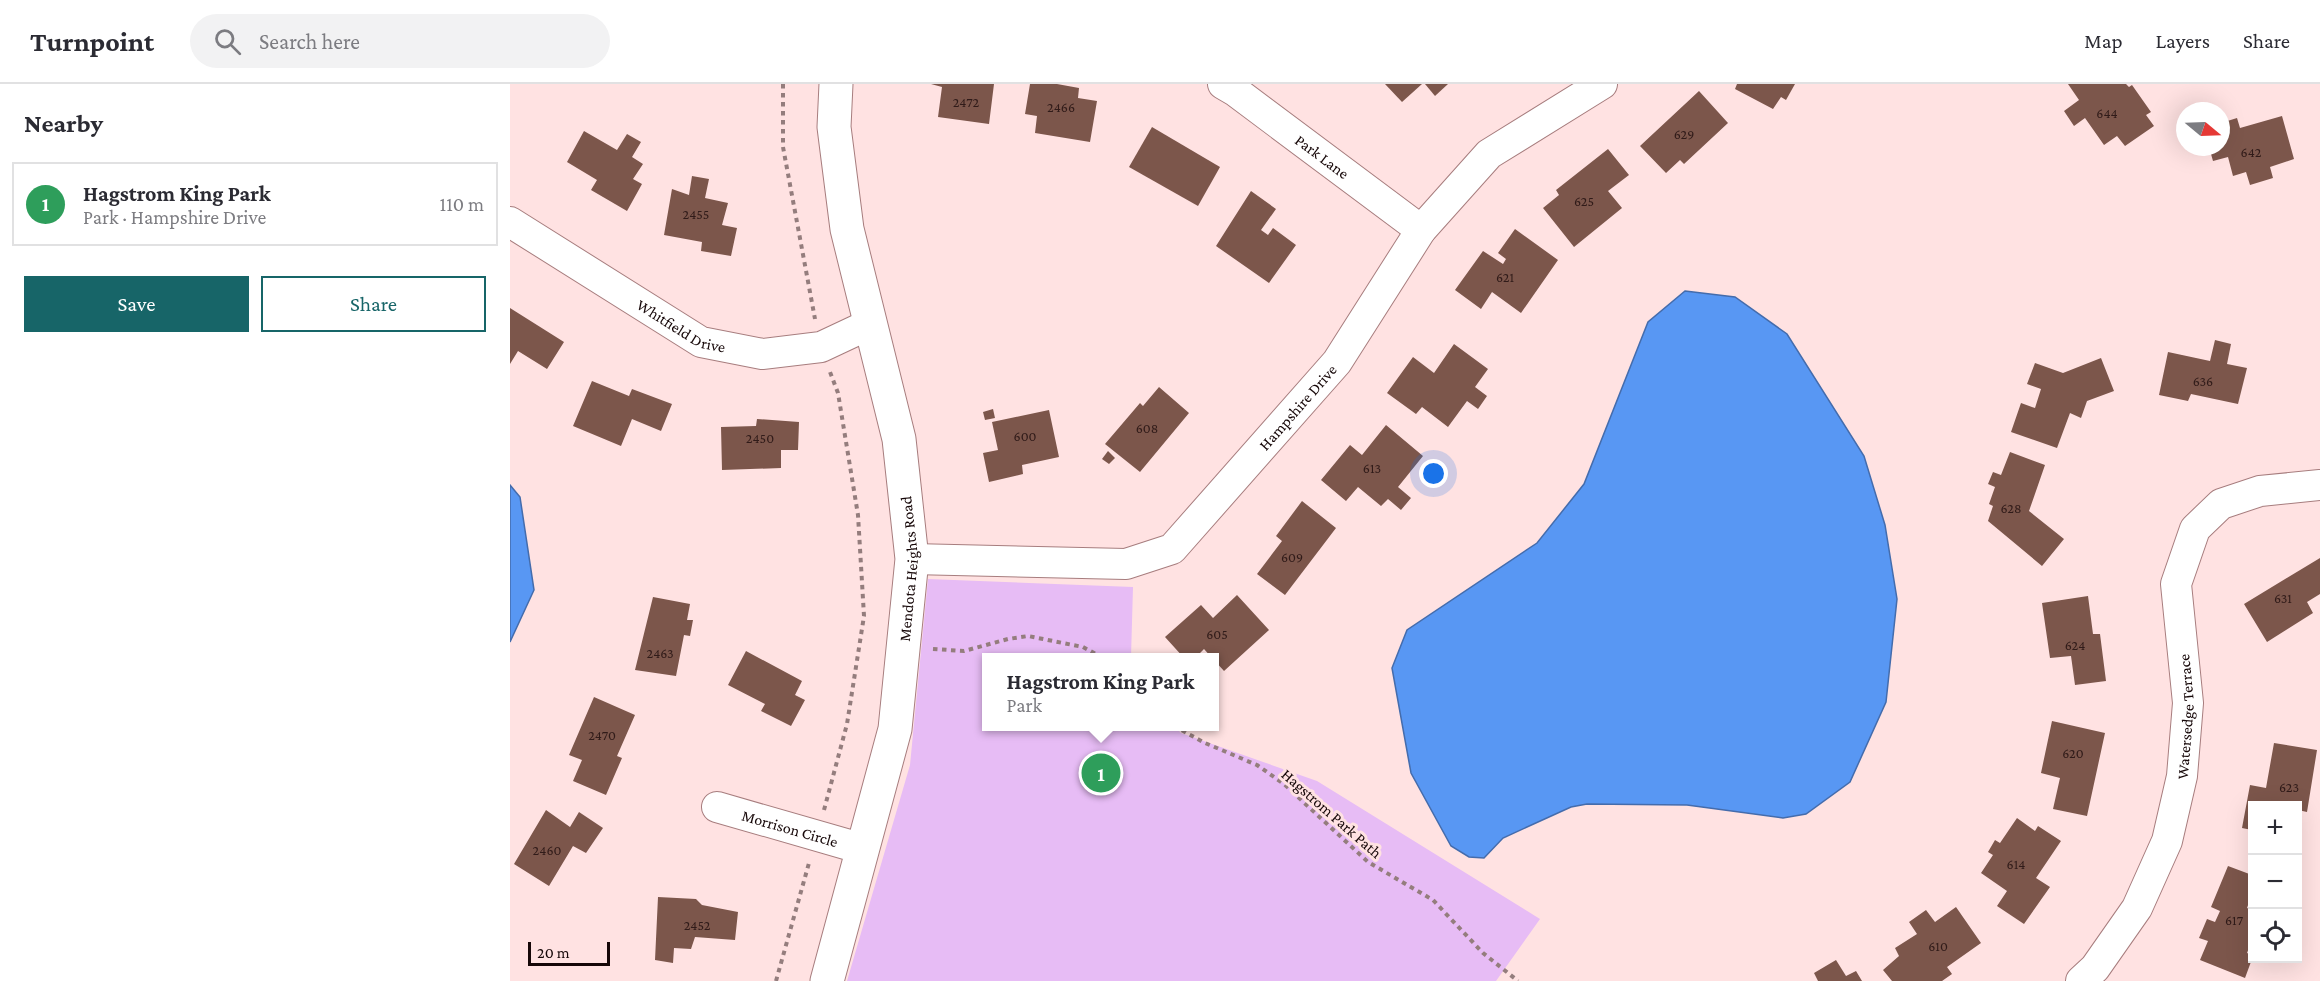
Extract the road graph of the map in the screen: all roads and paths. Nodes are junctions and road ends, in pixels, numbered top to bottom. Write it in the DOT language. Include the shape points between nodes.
graph roads {
  1 [pos="783,84"];
  2 [pos="836,84"];
  3 [pos="1223,84"];
  4 [pos="1602,84"];
  5 [pos="510,222"];
  6 [pos="1421,230"];
  7 [pos="870,324"];
  8 [pos="821,347"];
  9 [pos="2320,485"];
  10 [pos="912,559"];
  11 [pos="933,638"];
  12 [pos="1096,653"];
  13 [pos="1183,731"];
  14 [pos="717,807"];
  15 [pos="817,836"];
  16 [pos="863,849"];
  17 [pos="776,981"];
  18 [pos="827,981"];
  19 [pos="1518,981"];
  20 [pos="2080,981"];
  1 -- 8 [label="path" via="783,147"];
  2 -- 7 [label="street, Mendota Heights Road" via="834,127 847,229"];
  3 -- 6 [label="street, Park Lane"];
  4 -- 6 [label="street, Hampshire Drive" via="1489,154"];
  5 -- 8 [label="street, Whitfield Drive" via="701,342 762,354"];
  6 -- 10 [label="street, Hampshire Drive" via="1337,362 1172,549 1126,564"];
  7 -- 8 [label="street, Whitfield Drive"];
  7 -- 10 [label="street, Mendota Heights Road" via="898,439"];
  8 -- 15 [label="path" via="838,393 858,515 864,616 848,724"];
  9 -- 20 [label="street, Watersedge Terrace" via="2260,491 2221,504 2195,529 2176,584 2188,703 2182,776 2167,841 2137,908 2095,968"];
  10 -- 16 [label="street, Mendota Heights Road" via="895,729"];
  11 -- 12 [label="path" via="932,649 964,651 1028,636 1083,646"];
  13 -- 19 [label="path, Hagstrom Park Path" via="1257,765 1284,784 1368,862 1433,900 1483,953"];
  14 -- 15 [label="street, Morrison Circle"];
  15 -- 16 [label="street, Morrison Circle"];
  15 -- 17 [label="path"];
  16 -- 18 [label="street, Mendota Heights Road"];
}
